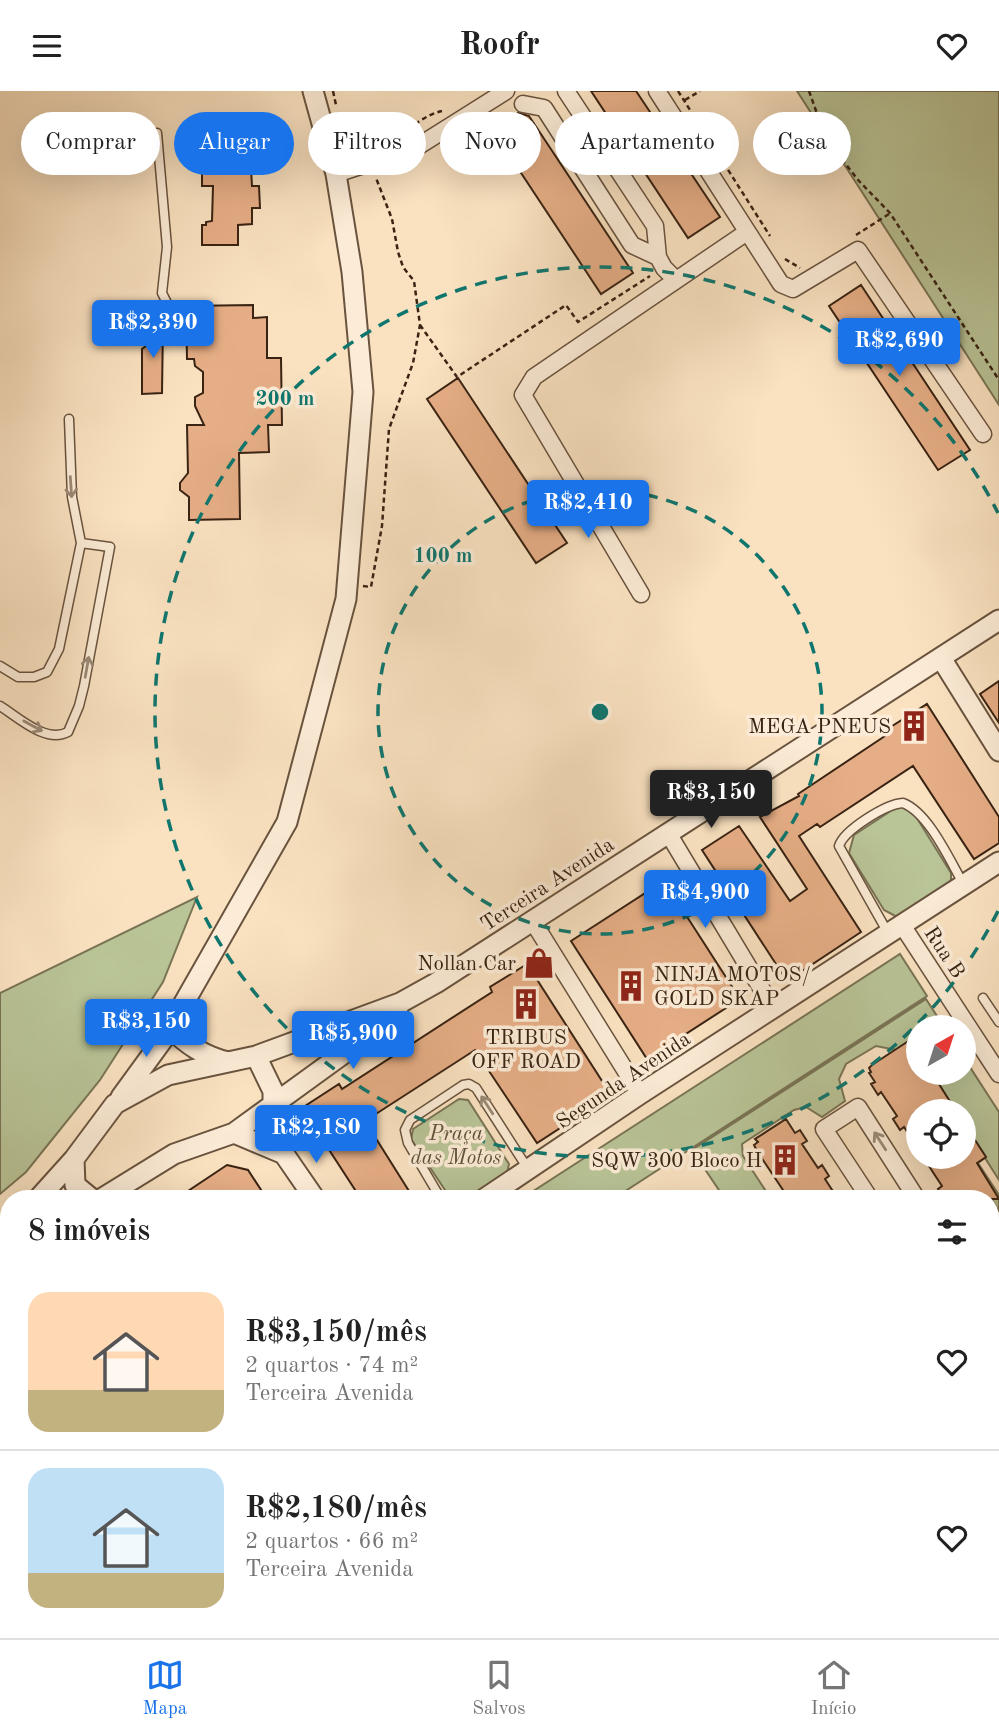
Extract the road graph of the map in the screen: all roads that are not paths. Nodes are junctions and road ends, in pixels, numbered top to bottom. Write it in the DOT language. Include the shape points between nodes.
graph roads {
  1 [pos="313,91"];
  2 [pos="506,91"];
  3 [pos="566,91"];
  4 [pos="657,91"];
  5 [pos="523,104"];
  6 [pos="319,112"];
  7 [pos="426,141"];
  8 [pos="160,167"];
  9 [pos="336,175"];
  10 [pos="747,232"];
  11 [pos="661,263"];
  12 [pos="676,280"];
  13 [pos="173,308"];
  14 [pos="69,419"];
  15 [pos="983,433"];
  16 [pos="81,543"];
  17 [pos="642,594"];
  18 [pos="999,620"];
  19 [pos="942,658"];
  20 [pos="0,666"];
  21 [pos="0,706"];
  22 [pos="999,751"];
  23 [pos="668,833"];
  24 [pos="999,862"];
  25 [pos="964,885"];
  26 [pos="532,920"];
  27 [pos="895,929"];
  28 [pos="983,997"];
  29 [pos="400,1003"];
  30 [pos="773,1008"];
  31 [pos="999,1022"];
  32 [pos="166,1033"];
  33 [pos="256,1056"];
  34 [pos="229,1063"];
  35 [pos="999,1074"];
  36 [pos="168,1075"];
  37 [pos="640,1094"];
  38 [pos="115,1104"];
  39 [pos="267,1109"];
  40 [pos="234,1133"];
  41 [pos="284,1154"];
  42 [pos="74,1159"];
  43 [pos="528,1170"];
  44 [pos="46,1190"];
  45 [pos="81,1190"];
  46 [pos="116,1190"];
  47 [pos="308,1190"];
  48 [pos="436,1190"];
  49 [pos="498,1190"];
  50 [pos="864,1190"];
  51 [pos="911,1190"];
  1 -- 6 [label="street"];
  2 -- 7 [label="street"];
  3 -- 11 [label="street" via="655,226"];
  4 -- 10 [label="street"];
  5 -- 11 [label="street" via="544,108 632,245"];
  8 -- 13 [label="lane" via="167,247 162,293"];
  9 -- 32 [label="street" via="352,272 363,392 346,599 287,822"];
  10 -- 12 [label="street"];
  10 -- 15 [label="street" via="781,284 793,289 858,250"];
  11 -- 12 [label="street"];
  12 -- 17 [label="street" via="534,377 523,395"];
  14 -- 16 [label="lane, one-way" via="72,498"];
  16 -- 20 [label="lane" via="59,649 47,672 18,677"];
  21 -- 16 [label="lane, one-way" via="54,736 68,732 84,686 110,547"];
  18 -- 19 [label="street, Terceira Avenida"];
  19 -- 22 [label="street"];
  19 -- 23 [label="street, Terceira Avenida"];
  23 -- 26 [label="street, Terceira Avenida"];
  23 -- 30 [label="street"];
  24 -- 25 [label="street, Segunda Avenida"];
  25 -- 27 [label="street, Segunda Avenida"];
  25 -- 27 [label="lane" via="915,811 903,803 887,807 846,834 839,846"];
  26 -- 29 [label="street, Terceira Avenida"];
  26 -- 37 [label="street"];
  27 -- 30 [label="street, Segunda Avenida"];
  27 -- 35 [label="street, Rua B"];
  28 -- 31 [label="lane"];
  29 -- 33 [label="street, Terceira Avenida"];
  29 -- 39 [label="street, Terceira Avenida" via="383,1025"];
  30 -- 37 [label="street, Segunda Avenida"];
  32 -- 34 [label="street" via="208,1057"];
  32 -- 36 [label="street"];
  32 -- 38 [label="street"];
  33 -- 34 [label="street, Terceira Avenida"];
  33 -- 39 [label="street" via="273,1091"];
  34 -- 36 [label="street, Terceira Avenida"];
  36 -- 38 [label="street, Terceira Avenida"];
  37 -- 43 [label="street, Segunda Avenida"];
  38 -- 42 [label="street, Terceira Avenida"];
  39 -- 40 [label="street, Terceira Avenida"];
  39 -- 41 [label="street"];
  40 -- 41 [label="street"];
  40 -- 46 [label="street, Terceira Avenida" via="174,1154"];
  41 -- 47 [label="street"];
  42 -- 44 [label="street, Terceira Avenida"];
  42 -- 45 [label="street" via="75,1185"];
  43 -- 48 [label="lane, one-way" via="476,1089 466,1084 410,1120 405,1130"];
  43 -- 49 [label="street, Segunda Avenida"];
  51 -- 50 [label="street, one-way" via="858,1107 824,1129"];
}
